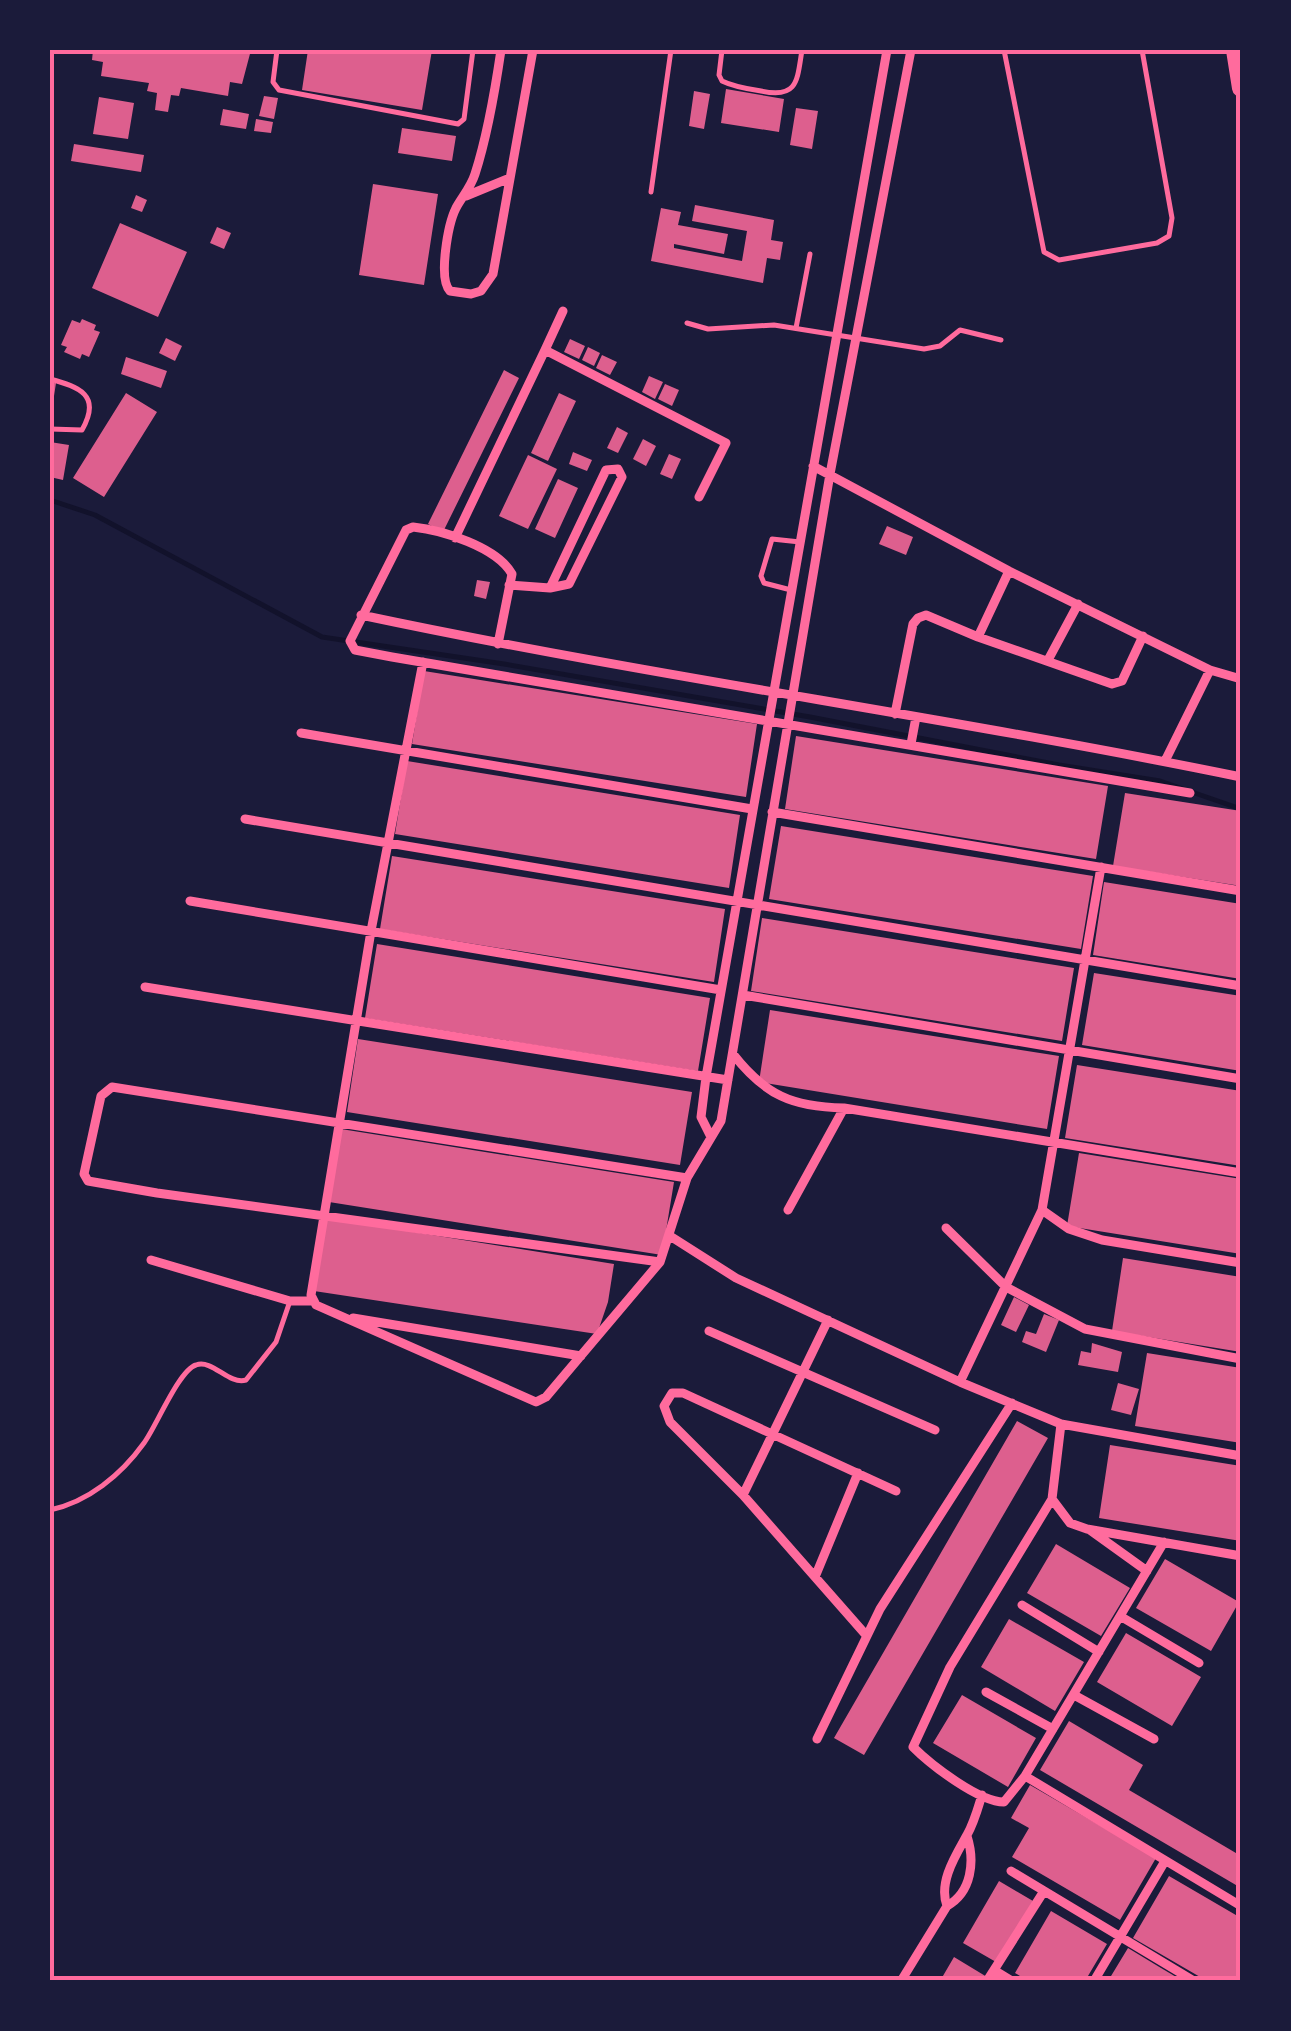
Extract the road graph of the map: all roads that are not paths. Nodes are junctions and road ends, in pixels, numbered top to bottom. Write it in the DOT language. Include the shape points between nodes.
graph roads {
  1 [pos="277,50"];
  2 [pos="473,50"];
  3 [pos="501,50"];
  4 [pos="532,50"];
  5 [pos="672,50"];
  6 [pos="722,50"];
  7 [pos="802,50"];
  8 [pos="887,50"];
  9 [pos="911,50"];
  10 [pos="1004,50"];
  11 [pos="1142,50"];
  12 [pos="1235,50"];
  13 [pos="1241,88"];
  14 [pos="510,178"];
  15 [pos="651,192"];
  16 [pos="465,197"];
  17 [pos="810,254"];
  18 [pos="563,311"];
  19 [pos="687,323"];
  20 [pos="796,328"];
  21 [pos="837,335"];
  22 [pos="856,338"];
  23 [pos="1001,340"];
  24 [pos="546,350"];
  25 [pos="50,379"];
  26 [pos="50,429"];
  27 [pos="814,466"];
  28 [pos="830,474"];
  29 [pos="699,498"];
  30 [pos="454,538"];
  31 [pos="800,542"];
  32 [pos="1009,571"];
  33 [pos="509,585"];
  34 [pos="550,588"];
  35 [pos="791,590"];
  36 [pos="1078,604"];
  37 [pos="361,615"];
  38 [pos="1143,636"];
  39 [pos="978,637"];
  40 [pos="498,644"];
  41 [pos="1048,660"];
  42 [pos="423,662"];
  43 [pos="1210,670"];
  44 [pos="1241,679"];
  45 [pos="772,695"];
  46 [pos="792,698"];
  47 [pos="895,714"];
  48 [pos="768,717"];
  49 [pos="788,721"];
  50 [pos="916,721"];
  51 [pos="301,733"];
  52 [pos="912,740"];
  53 [pos="404,751"];
  54 [pos="1165,761"];
  55 [pos="1241,776"];
  56 [pos="1190,793"];
  57 [pos="752,810"];
  58 [pos="772,812"];
  59 [pos="246,819"];
  60 [pos="388,843"];
  61 [pos="1101,867"];
  62 [pos="1241,890"];
  63 [pos="190,901"];
  64 [pos="736,902"];
  65 [pos="758,903"];
  66 [pos="371,931"];
  67 [pos="1086,961"];
  68 [pos="1241,986"];
  69 [pos="145,987"];
  70 [pos="721,990"];
  71 [pos="743,996"];
  72 [pos="356,1023"];
  73 [pos="1072,1050"];
  74 [pos="733,1054"];
  75 [pos="706,1077"];
  76 [pos="1241,1078"];
  77 [pos="728,1080"];
  78 [pos="844,1108"];
  79 [pos="342,1121"];
  80 [pos="711,1137"];
  81 [pos="1056,1140"];
  82 [pos="1241,1173"];
  83 [pos="687,1178"];
  84 [pos="788,1210"];
  85 [pos="1042,1210"];
  86 [pos="324,1215"];
  87 [pos="946,1228"];
  88 [pos="670,1236"];
  89 [pos="151,1260"];
  90 [pos="660,1262"];
  91 [pos="1241,1264"];
  92 [pos="1006,1288"];
  93 [pos="312,1300"];
  94 [pos="290,1302"];
  95 [pos="340,1316"];
  96 [pos="828,1320"];
  97 [pos="710,1331"];
  98 [pos="581,1356"];
  99 [pos="1241,1359"];
  100 [pos="802,1373"];
  101 [pos="960,1382"];
  102 [pos="1012,1403"];
  103 [pos="1061,1424"];
  104 [pos="934,1430"];
  105 [pos="774,1433"];
  106 [pos="1241,1456"];
  107 [pos="858,1473"];
  108 [pos="896,1491"];
  109 [pos="743,1495"];
  110 [pos="1052,1499"];
  111 [pos="50,1510"];
  112 [pos="1087,1529"];
  113 [pos="1164,1542"];
  114 [pos="1241,1556"];
  115 [pos="1147,1571"];
  116 [pos="815,1577"];
  117 [pos="1022,1605"];
  118 [pos="1120,1616"];
  119 [pos="866,1635"];
  120 [pos="1099,1652"];
  121 [pos="1199,1664"];
  122 [pos="986,1692"];
  123 [pos="1074,1695"];
  124 [pos="1053,1729"];
  125 [pos="817,1739"];
  126 [pos="1154,1739"];
  127 [pos="1026,1776"];
  128 [pos="982,1795"];
  129 [pos="967,1836"];
  130 [pos="1165,1861"];
  131 [pos="1011,1871"];
  132 [pos="1044,1891"];
  133 [pos="948,1906"];
  134 [pos="1241,1906"];
  135 [pos="1121,1936"];
  136 [pos="994,1970"];
  137 [pos="901,1981"];
  138 [pos="988,1981"];
  139 [pos="1012,1981"];
  140 [pos="1094,1981"];
  141 [pos="1194,1981"];
  1 -- 2 [label="lane" via="273,82 279,90 458,124"];
  3 -- 16 [label="street"];
  4 -- 14 [label="street"];
  5 -- 15 [label="lane"];
  6 -- 7 [label="lane" via="722,81 778,95 794,86"];
  8 -- 21 [label="street"];
  9 -- 22 [label="street"];
  10 -- 11 [label="lane" via="1044,252 1059,260 1169,236 1172,218"];
  12 -- 13 [label="highway"];
  14 -- 16 [label="street"];
  14 -- 16 [label="street" via="493,274 471,294 450,292 443,280 454,210"];
  17 -- 20 [label="lane"];
  18 -- 24 [label="street"];
  19 -- 20 [label="lane" via="708,329"];
  20 -- 21 [label="lane"];
  21 -- 22 [label="lane"];
  21 -- 27 [label="street"];
  22 -- 23 [label="lane" via="934,349 969,330"];
  22 -- 28 [label="street"];
  24 -- 29 [label="street" via="726,444"];
  24 -- 30 [label="street"];
  25 -- 26 [label="lane" via="74,385 89,400 82,430"];
  27 -- 28 [label="street"];
  27 -- 31 [label="street"];
  28 -- 32 [label="street"];
  28 -- 46 [label="street"];
  30 -- 33 [label="street" via="502,559 512,574"];
  30 -- 37 [label="street" via="409,528"];
  31 -- 35 [label="street"];
  31 -- 35 [label="lane" via="769,541 761,576 764,583"];
  32 -- 36 [label="street"];
  32 -- 39 [label="street"];
  33 -- 34 [label="street"];
  33 -- 40 [label="street"];
  34 -- 34 [label="street" via="606,470 618,470 616,493 581,564 569,584"];
  35 -- 45 [label="street"];
  36 -- 38 [label="street"];
  36 -- 41 [label="street"];
  37 -- 40 [label="street"];
  37 -- 42 [label="street" via="350,642 354,650"];
  38 -- 41 [label="street" via="1118,684"];
  38 -- 43 [label="street"];
  39 -- 41 [label="street"];
  39 -- 47 [label="street" via="926,614 918,618"];
  40 -- 45 [label="street"];
  42 -- 48 [label="street"];
  42 -- 53 [label="street"];
  43 -- 44 [label="street"];
  43 -- 54 [label="street"];
  45 -- 46 [label="street"];
  45 -- 48 [label="street"];
  46 -- 47 [label="street"];
  46 -- 49 [label="street"];
  47 -- 50 [label="street"];
  48 -- 49 [label="street"];
  48 -- 57 [label="street"];
  49 -- 52 [label="street"];
  49 -- 58 [label="street"];
  50 -- 52 [label="street"];
  50 -- 54 [label="street"];
  51 -- 53 [label="street"];
  52 -- 56 [label="street"];
  53 -- 57 [label="street"];
  53 -- 60 [label="street"];
  54 -- 55 [label="street"];
  57 -- 64 [label="street"];
  58 -- 61 [label="street"];
  58 -- 65 [label="street"];
  59 -- 60 [label="street"];
  60 -- 64 [label="street"];
  60 -- 66 [label="street"];
  61 -- 62 [label="street"];
  61 -- 67 [label="street"];
  63 -- 66 [label="street"];
  64 -- 65 [label="street"];
  64 -- 70 [label="street"];
  65 -- 67 [label="street"];
  65 -- 71 [label="street"];
  66 -- 70 [label="street"];
  66 -- 72 [label="street"];
  67 -- 68 [label="street"];
  67 -- 73 [label="street"];
  69 -- 72 [label="street"];
  70 -- 75 [label="street"];
  71 -- 73 [label="street"];
  71 -- 74 [label="street"];
  72 -- 75 [label="street"];
  72 -- 79 [label="street"];
  73 -- 76 [label="street"];
  73 -- 81 [label="street"];
  74 -- 77 [label="street"];
  74 -- 78 [label="street" via="756,1083 808,1107"];
  75 -- 77 [label="street"];
  75 -- 80 [label="street" via="701,1118"];
  77 -- 80 [label="street" via="722,1121"];
  78 -- 81 [label="street"];
  78 -- 84 [label="street"];
  79 -- 83 [label="street"];
  79 -- 86 [label="street"];
  79 -- 86 [label="street" via="112,1087 101,1096 84,1178"];
  80 -- 83 [label="street"];
  81 -- 82 [label="street"];
  81 -- 85 [label="street"];
  83 -- 88 [label="street"];
  85 -- 91 [label="street" via="1102,1240"];
  85 -- 92 [label="street"];
  86 -- 90 [label="street"];
  86 -- 93 [label="street"];
  87 -- 92 [label="street"];
  88 -- 90 [label="street"];
  88 -- 96 [label="street" via="736,1278"];
  89 -- 94 [label="street"];
  90 -- 98 [label="street"];
  92 -- 99 [label="street" via="1085,1329"];
  92 -- 101 [label="street"];
  93 -- 94 [label="street"];
  93 -- 95 [label="street"];
  94 -- 111 [label="lane" via="281,1334 246,1380 193,1365 142,1446 80,1502"];
  95 -- 98 [label="street"];
  95 -- 98 [label="street" via="536,1402"];
  96 -- 100 [label="street"];
  96 -- 101 [label="street"];
  97 -- 100 [label="street"];
  100 -- 104 [label="street"];
  100 -- 105 [label="street"];
  101 -- 102 [label="street"];
  102 -- 103 [label="street"];
  102 -- 119 [label="street"];
  103 -- 106 [label="street"];
  103 -- 110 [label="street"];
  105 -- 107 [label="street"];
  105 -- 109 [label="street"];
  105 -- 109 [label="street" via="684,1393 672,1393 665,1402 670,1422"];
  107 -- 108 [label="street"];
  107 -- 116 [label="street"];
  109 -- 116 [label="street"];
  110 -- 112 [label="street" via="1070,1523"];
  110 -- 128 [label="street" via="950,1667 914,1740 928,1761"];
  112 -- 113 [label="street"];
  112 -- 115 [label="street"];
  113 -- 114 [label="street"];
  113 -- 115 [label="street"];
  115 -- 118 [label="street"];
  116 -- 119 [label="street"];
  117 -- 120 [label="street"];
  118 -- 120 [label="street"];
  118 -- 121 [label="street"];
  119 -- 125 [label="street"];
  120 -- 123 [label="street"];
  122 -- 124 [label="street"];
  123 -- 124 [label="street"];
  123 -- 126 [label="street"];
  124 -- 127 [label="street"];
  127 -- 128 [label="street" via="1004,1802"];
  127 -- 130 [label="street"];
  128 -- 129 [label="street"];
  129 -- 133 [label="street" via="956,1850 944,1896"];
  129 -- 133 [label="street" via="972,1864 964,1891"];
  130 -- 134 [label="street"];
  130 -- 135 [label="street"];
  131 -- 132 [label="street"];
  132 -- 135 [label="street"];
  132 -- 136 [label="street"];
  133 -- 137 [label="street"];
  135 -- 140 [label="street"];
  135 -- 141 [label="street"];
  136 -- 138 [label="street"];
  136 -- 139 [label="street"];
}
